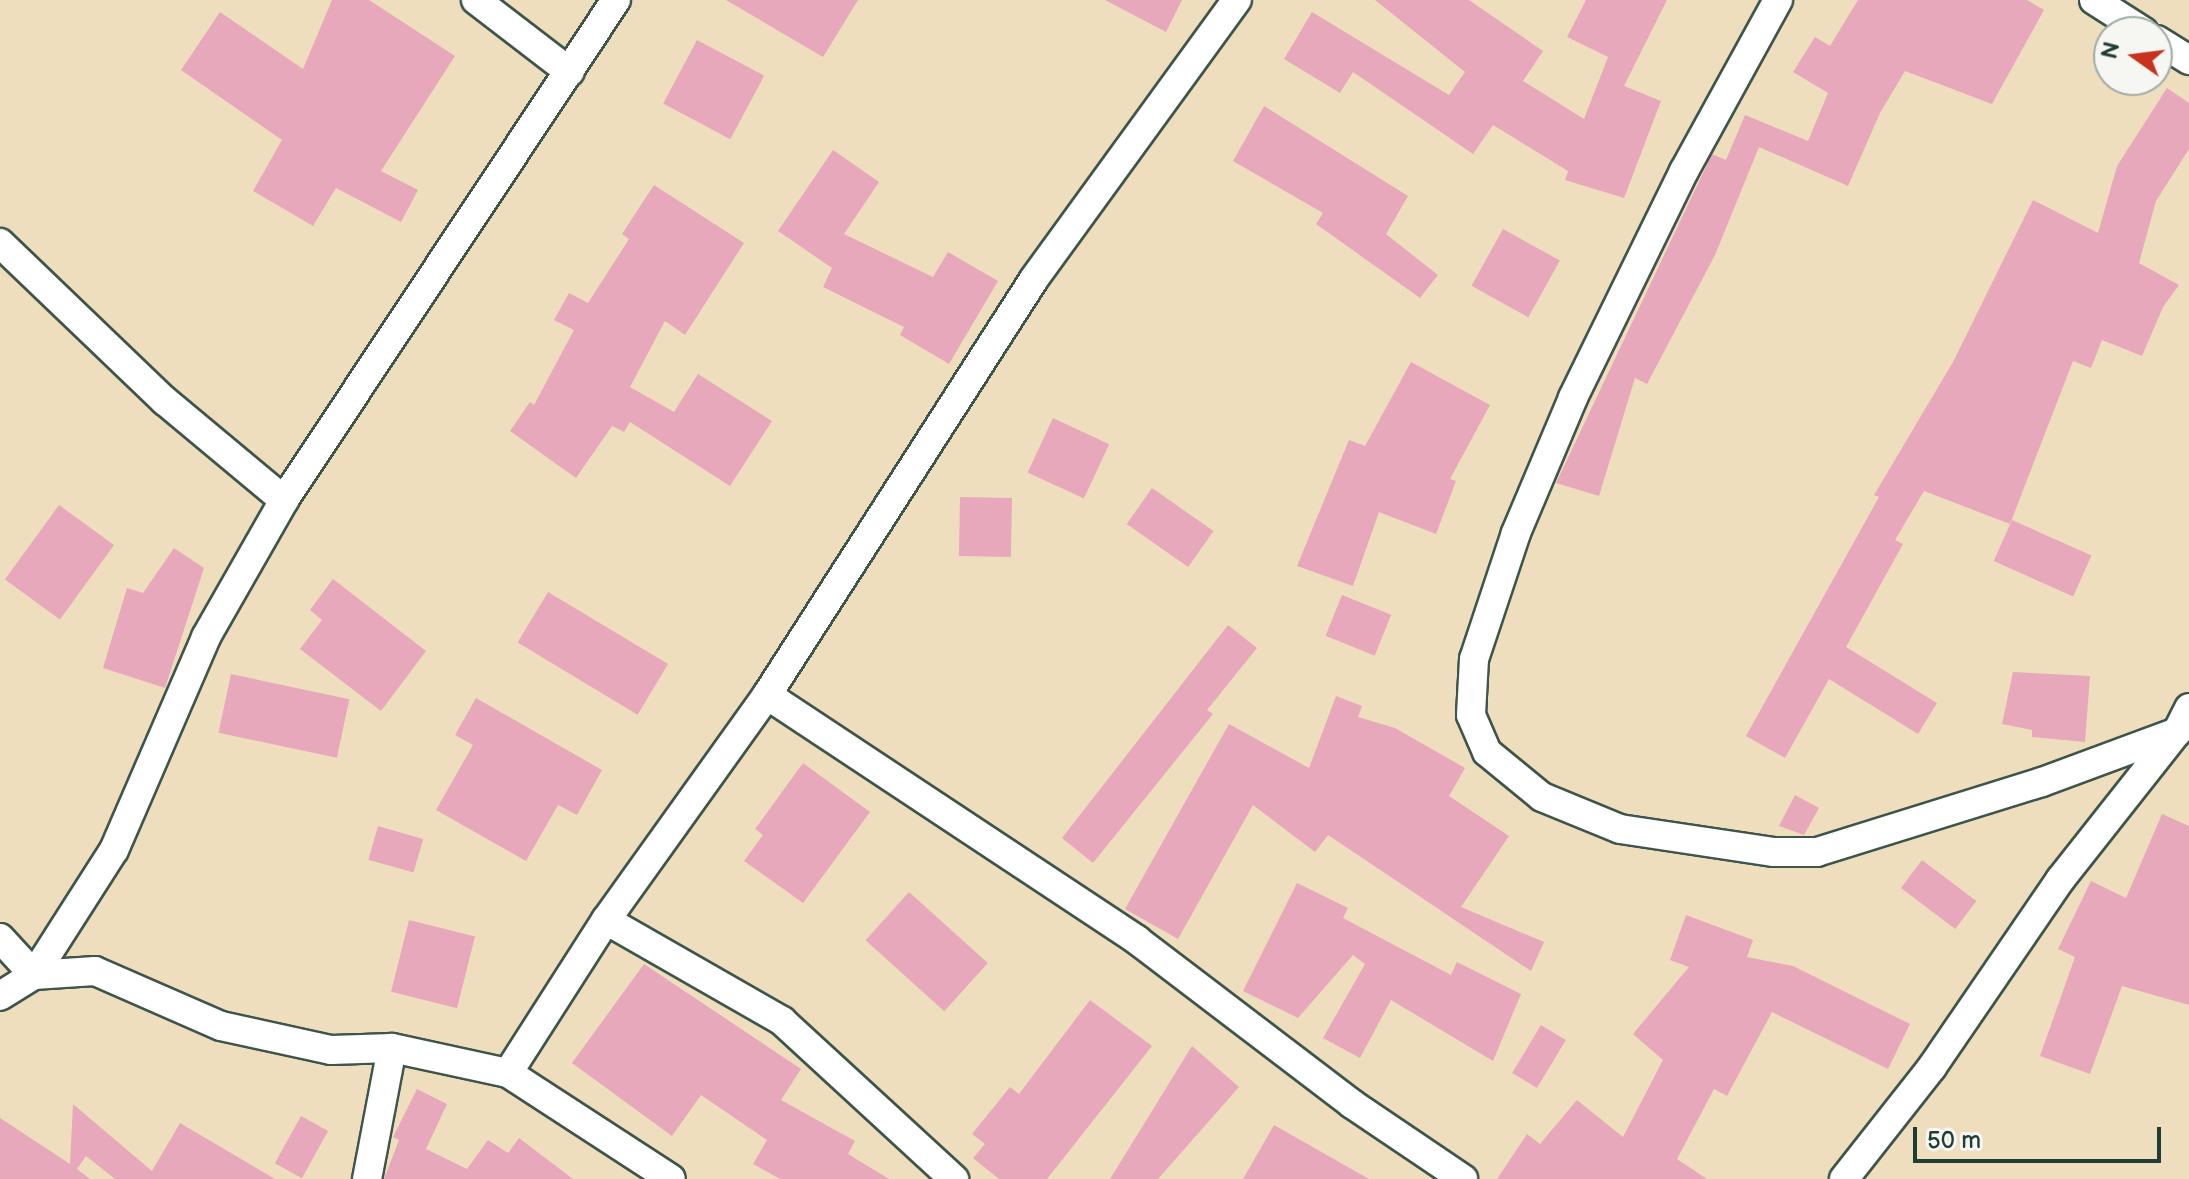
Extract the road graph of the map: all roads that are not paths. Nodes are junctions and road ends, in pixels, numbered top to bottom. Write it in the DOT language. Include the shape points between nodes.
graph roads {
  1 [pos="476,0"];
  2 [pos="616,0"];
  3 [pos="1237,0"];
  4 [pos="1778,0"];
  5 [pos="2094,0"];
  6 [pos="2119,16"];
  7 [pos="570,72"];
  8 [pos="0,243"];
  9 [pos="284,500"];
  10 [pos="767,695"];
  11 [pos="2183,720"];
  12 [pos="606,920"];
  13 [pos="0,938"];
  14 [pos="34,975"];
  15 [pos="0,996"];
  16 [pos="392,1048"];
  17 [pos="508,1073"];
  18 [pos="367,1179"];
  19 [pos="671,1179"];
  20 [pos="954,1179"];
  21 [pos="1463,1179"];
  22 [pos="1844,1179"];
  1 -- 7 [label="street"];
  2 -- 7 [label="street"];
  3 -- 10 [label="street" via="1034,279"];
  4 -- 11 [label="street" via="1670,200 1573,398 1516,533 1474,659 1471,715 1487,752 1542,797 1620,829 1774,852 1817,852 2042,782"];
  5 -- 6 [label="street"];
  7 -- 9 [label="street"];
  8 -- 9 [label="street" via="165,401"];
  9 -- 14 [label="street" via="206,637 114,850"];
  10 -- 12 [label="street"];
  10 -- 21 [label="street" via="1137,940 1352,1104"];
  11 -- 22 [label="street" via="2060,880 1932,1067"];
  12 -- 17 [label="street"];
  12 -- 20 [label="street" via="782,1021"];
  13 -- 14 [label="street"];
  14 -- 15 [label="street"];
  14 -- 16 [label="street" via="95,971 221,1026 331,1050"];
  16 -- 17 [label="street"];
  16 -- 18 [label="street"];
  17 -- 19 [label="street"];
}
